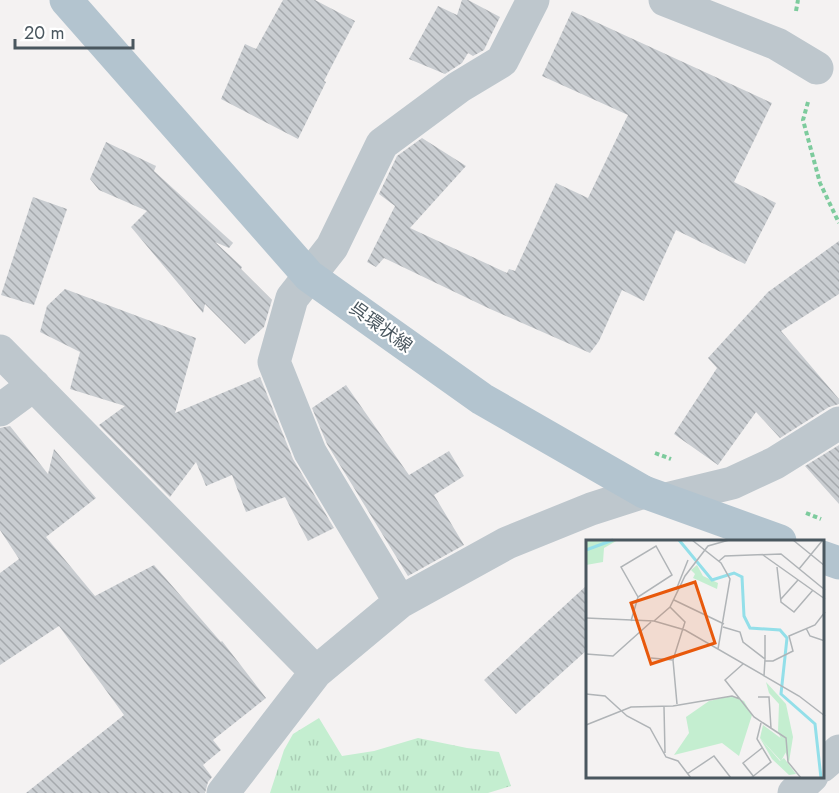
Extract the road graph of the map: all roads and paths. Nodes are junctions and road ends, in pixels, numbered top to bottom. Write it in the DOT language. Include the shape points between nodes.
graph roads {
  1 [pos="66,0"];
  2 [pos="533,0"];
  3 [pos="665,0"];
  4 [pos="798,0"];
  5 [pos="795,16"];
  6 [pos="817,68"];
  7 [pos="839,223"];
  8 [pos="309,276"];
  9 [pos="0,351"];
  10 [pos="34,385"];
  11 [pos="0,410"];
  12 [pos="839,423"];
  13 [pos="647,450"];
  14 [pos="678,461"];
  15 [pos="655,496"];
  16 [pos="800,511"];
  17 [pos="829,522"];
  18 [pos="777,540"];
  19 [pos="824,558"];
  20 [pos="839,563"];
  21 [pos="400,602"];
  22 [pos="316,672"];
  23 [pos="270,732"];
  24 [pos="839,751"];
  25 [pos="824,764"];
  26 [pos="811,778"];
  27 [pos="223,793"];
  28 [pos="251,793"];
  29 [pos="794,793"];
  1 -- 8 [label="main road, 呉環状線"];
  2 -- 8 [label="street" via="501,61 382,144 332,247"];
  3 -- 6 [label="street" via="777,44"];
  4 -- 5 [label="path"];
  6 -- 7 [label="path" via="803,120 820,183"];
  8 -- 15 [label="main road, 呉環状線" via="482,399"];
  8 -- 21 [label="street" via="292,298 274,362 310,452"];
  9 -- 10 [label="street"];
  10 -- 11 [label="street"];
  10 -- 22 [label="street"];
  12 -- 15 [label="street" via="775,463 732,483"];
  13 -- 14 [label="path"];
  15 -- 18 [label="main road, 呉環状線"];
  15 -- 21 [label="street" via="591,508 507,543"];
  16 -- 17 [label="path"];
  19 -- 20 [label="main road"];
  21 -- 22 [label="street"];
  22 -- 23 [label="street"];
  23 -- 27 [label="street"];
  23 -- 28 [label="street" via="260,776"];
  24 -- 25 [label="street"];
  26 -- 29 [label="street"];
}
